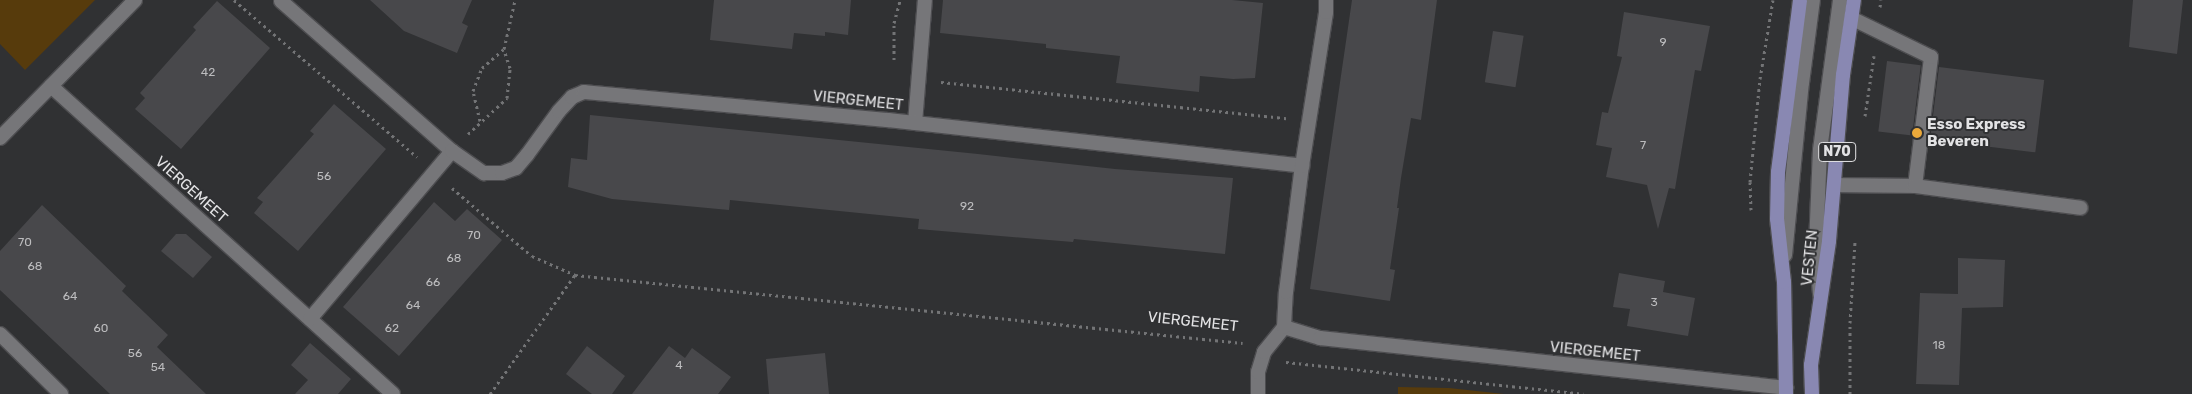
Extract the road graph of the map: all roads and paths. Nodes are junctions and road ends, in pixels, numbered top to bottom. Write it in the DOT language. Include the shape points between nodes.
graph roads {
  1 [pos="135,0"];
  2 [pos="234,0"];
  3 [pos="281,0"];
  4 [pos="515,0"];
  5 [pos="900,0"];
  6 [pos="926,0"];
  7 [pos="1326,0"];
  8 [pos="1800,0"];
  9 [pos="1813,0"];
  10 [pos="1840,0"];
  11 [pos="1854,0"];
  12 [pos="1851,18"];
  13 [pos="504,49"];
  14 [pos="894,68"];
  15 [pos="918,79"];
  16 [pos="51,86"];
  17 [pos="1309,120"];
  18 [pos="480,122"];
  19 [pos="914,123"];
  20 [pos="0,138"];
  21 [pos="452,151"];
  22 [pos="1302,166"];
  23 [pos="435,172"];
  24 [pos="1834,185"];
  25 [pos="1915,186"];
  26 [pos="2081,208"];
  27 [pos="575,275"];
  28 [pos="1784,282"];
  29 [pos="1822,305"];
  30 [pos="310,319"];
  31 [pos="1284,327"];
  32 [pos="0,334"];
  33 [pos="1264,352"];
  34 [pos="1786,391"];
  35 [pos="61,394"];
  36 [pos="393,394"];
  37 [pos="490,394"];
  38 [pos="1258,394"];
  39 [pos="1583,394"];
  40 [pos="1812,394"];
  1 -- 16 [label="street"];
  2 -- 23 [label="path, VIERGEMEET"];
  3 -- 21 [label="street, VIERGEMEET"];
  4 -- 13 [label="path"];
  5 -- 14 [label="path" via="894,23"];
  6 -- 15 [label="street"];
  7 -- 17 [label="street"];
  8 -- 28 [label="main road, VESTEN" via="1778,172 1778,218"];
  9 -- 28 [label="street, VESTEN" via="1788,206"];
  10 -- 29 [label="street, VESTEN" via="1820,150 1816,274"];
  11 -- 12 [label="main road, VESTEN / N70"];
  12 -- 24 [label="main road, VESTEN / N70"];
  12 -- 25 [label="street" via="1931,57"];
  13 -- 18 [label="path" via="482,68 473,91"];
  13 -- 18 [label="path" via="510,68 507,98"];
  15 -- 17 [label="path"];
  15 -- 19 [label="street"];
  16 -- 20 [label="street"];
  16 -- 30 [label="street, VIERGEMEET"];
  17 -- 22 [label="street"];
  18 -- 21 [label="path"];
  19 -- 21 [label="street, VIERGEMEET" via="584,92 572,97 516,168 502,173 484,173"];
  19 -- 22 [label="street, VIERGEMEET"];
  21 -- 23 [label="street"];
  22 -- 31 [label="street"];
  23 -- 27 [label="path, VIERGEMEET" via="532,256"];
  23 -- 30 [label="street"];
  24 -- 25 [label="street"];
  24 -- 29 [label="main road, VESTEN / N70"];
  25 -- 26 [label="street"];
  27 -- 33 [label="path, VIERGEMEET" via="1244,343"];
  27 -- 37 [label="path"];
  28 -- 34 [label="main road, VESTEN"];
  29 -- 40 [label="main road, N70" via="1811,365"];
  30 -- 36 [label="street, VIERGEMEET"];
  31 -- 33 [label="street"];
  31 -- 34 [label="street, VIERGEMEET" via="1320,338"];
  32 -- 35 [label="street"];
  33 -- 38 [label="street" via="1258,372"];
  33 -- 39 [label="path, VIERGEMEET" via="1290,364"];
}
